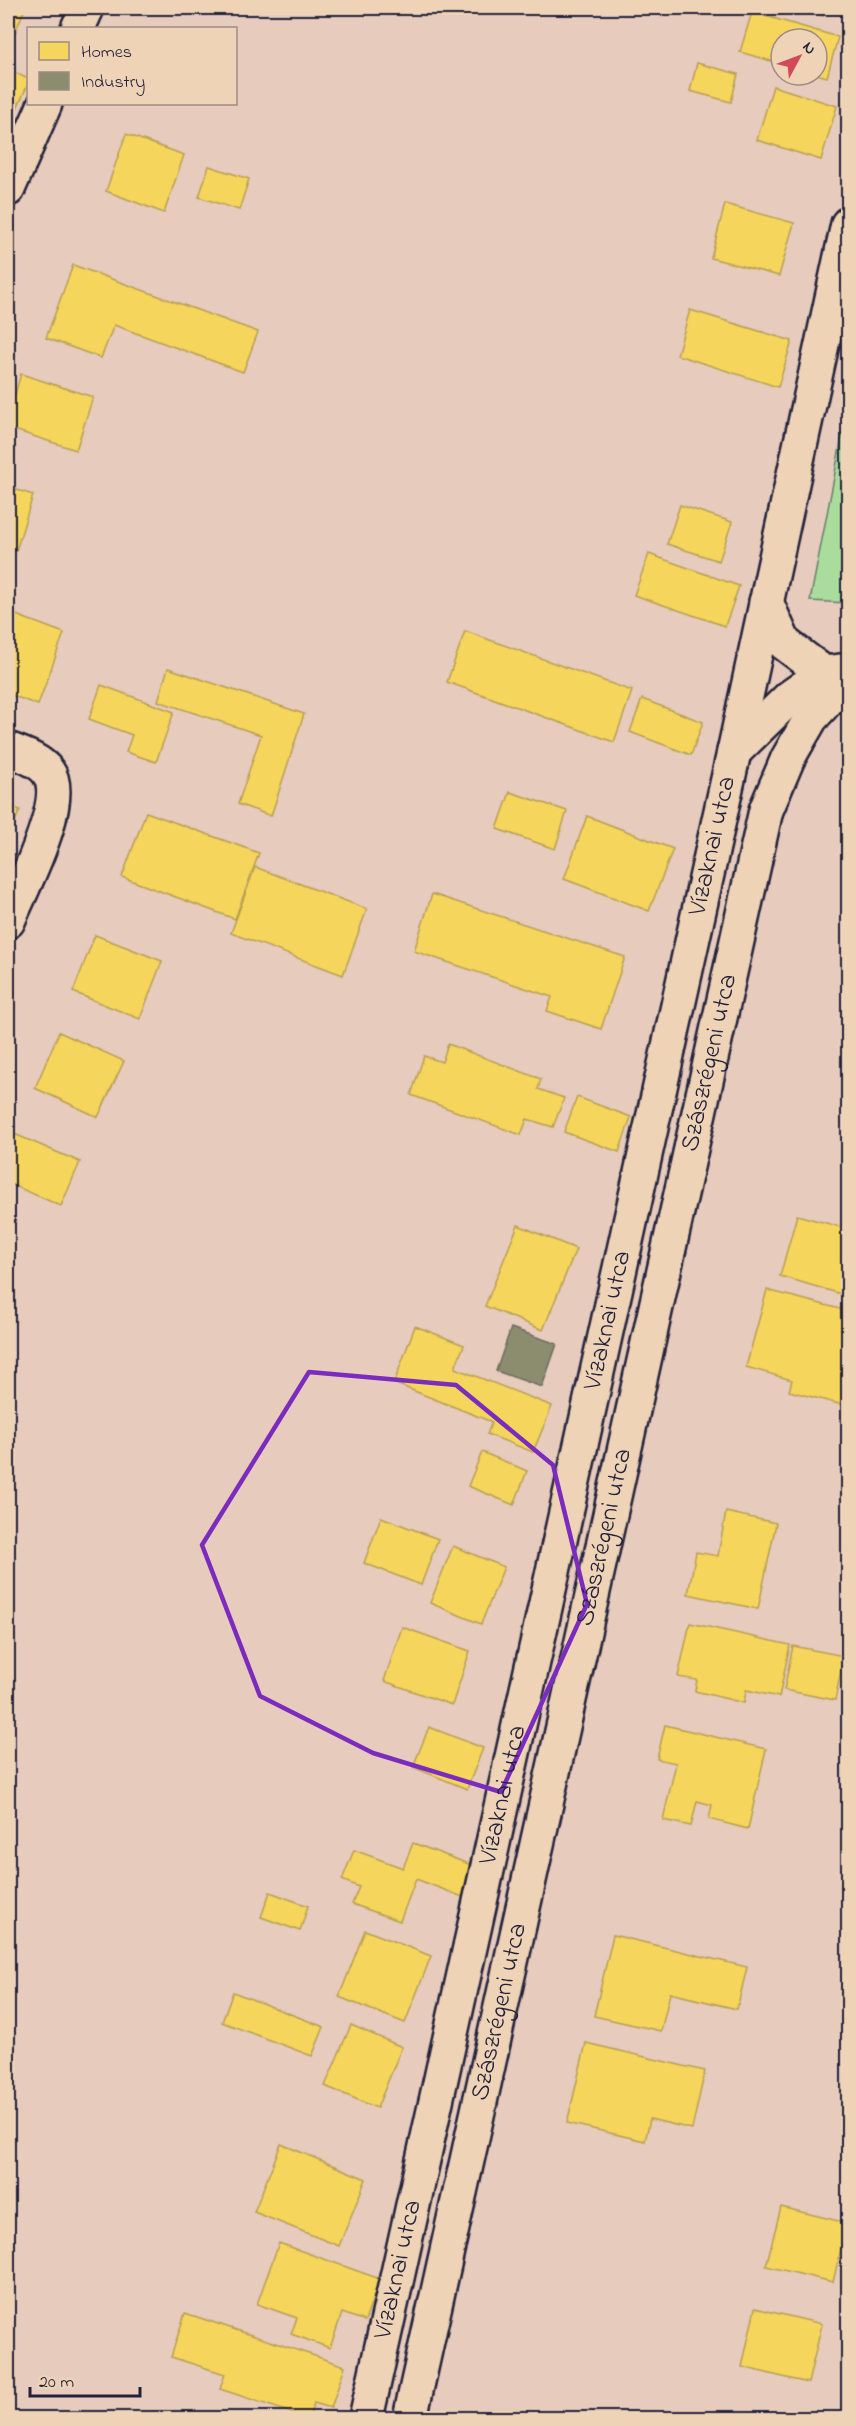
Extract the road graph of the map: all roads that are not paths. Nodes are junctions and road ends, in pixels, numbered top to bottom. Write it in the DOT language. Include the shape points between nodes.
graph roads {
  1 [pos="87,8"];
  2 [pos="78,27"];
  3 [pos="45,105"];
  4 [pos="8,189"];
  5 [pos="849,224"];
  6 [pos="766,602"];
  7 [pos="840,674"];
  8 [pos="8,749"];
  9 [pos="734,752"];
  10 [pos="8,921"];
  11 [pos="366,2418"];
  12 [pos="410,2418"];
  1 -- 2 [label="street"];
  3 -- 4 [label="street"];
  5 -- 6 [label="street, Vízaknai utca"];
  6 -- 7 [label="street" via="784,643"];
  6 -- 9 [label="street, Vízaknai utca"];
  7 -- 9 [label="street" via="790,696"];
  7 -- 12 [label="street, Szászrégeni utca" via="843,683 811,718 766,810"];
  8 -- 10 [label="street" via="48,772 55,795 48,826"];
  9 -- 11 [label="street, Vízaknai utca"];
}
